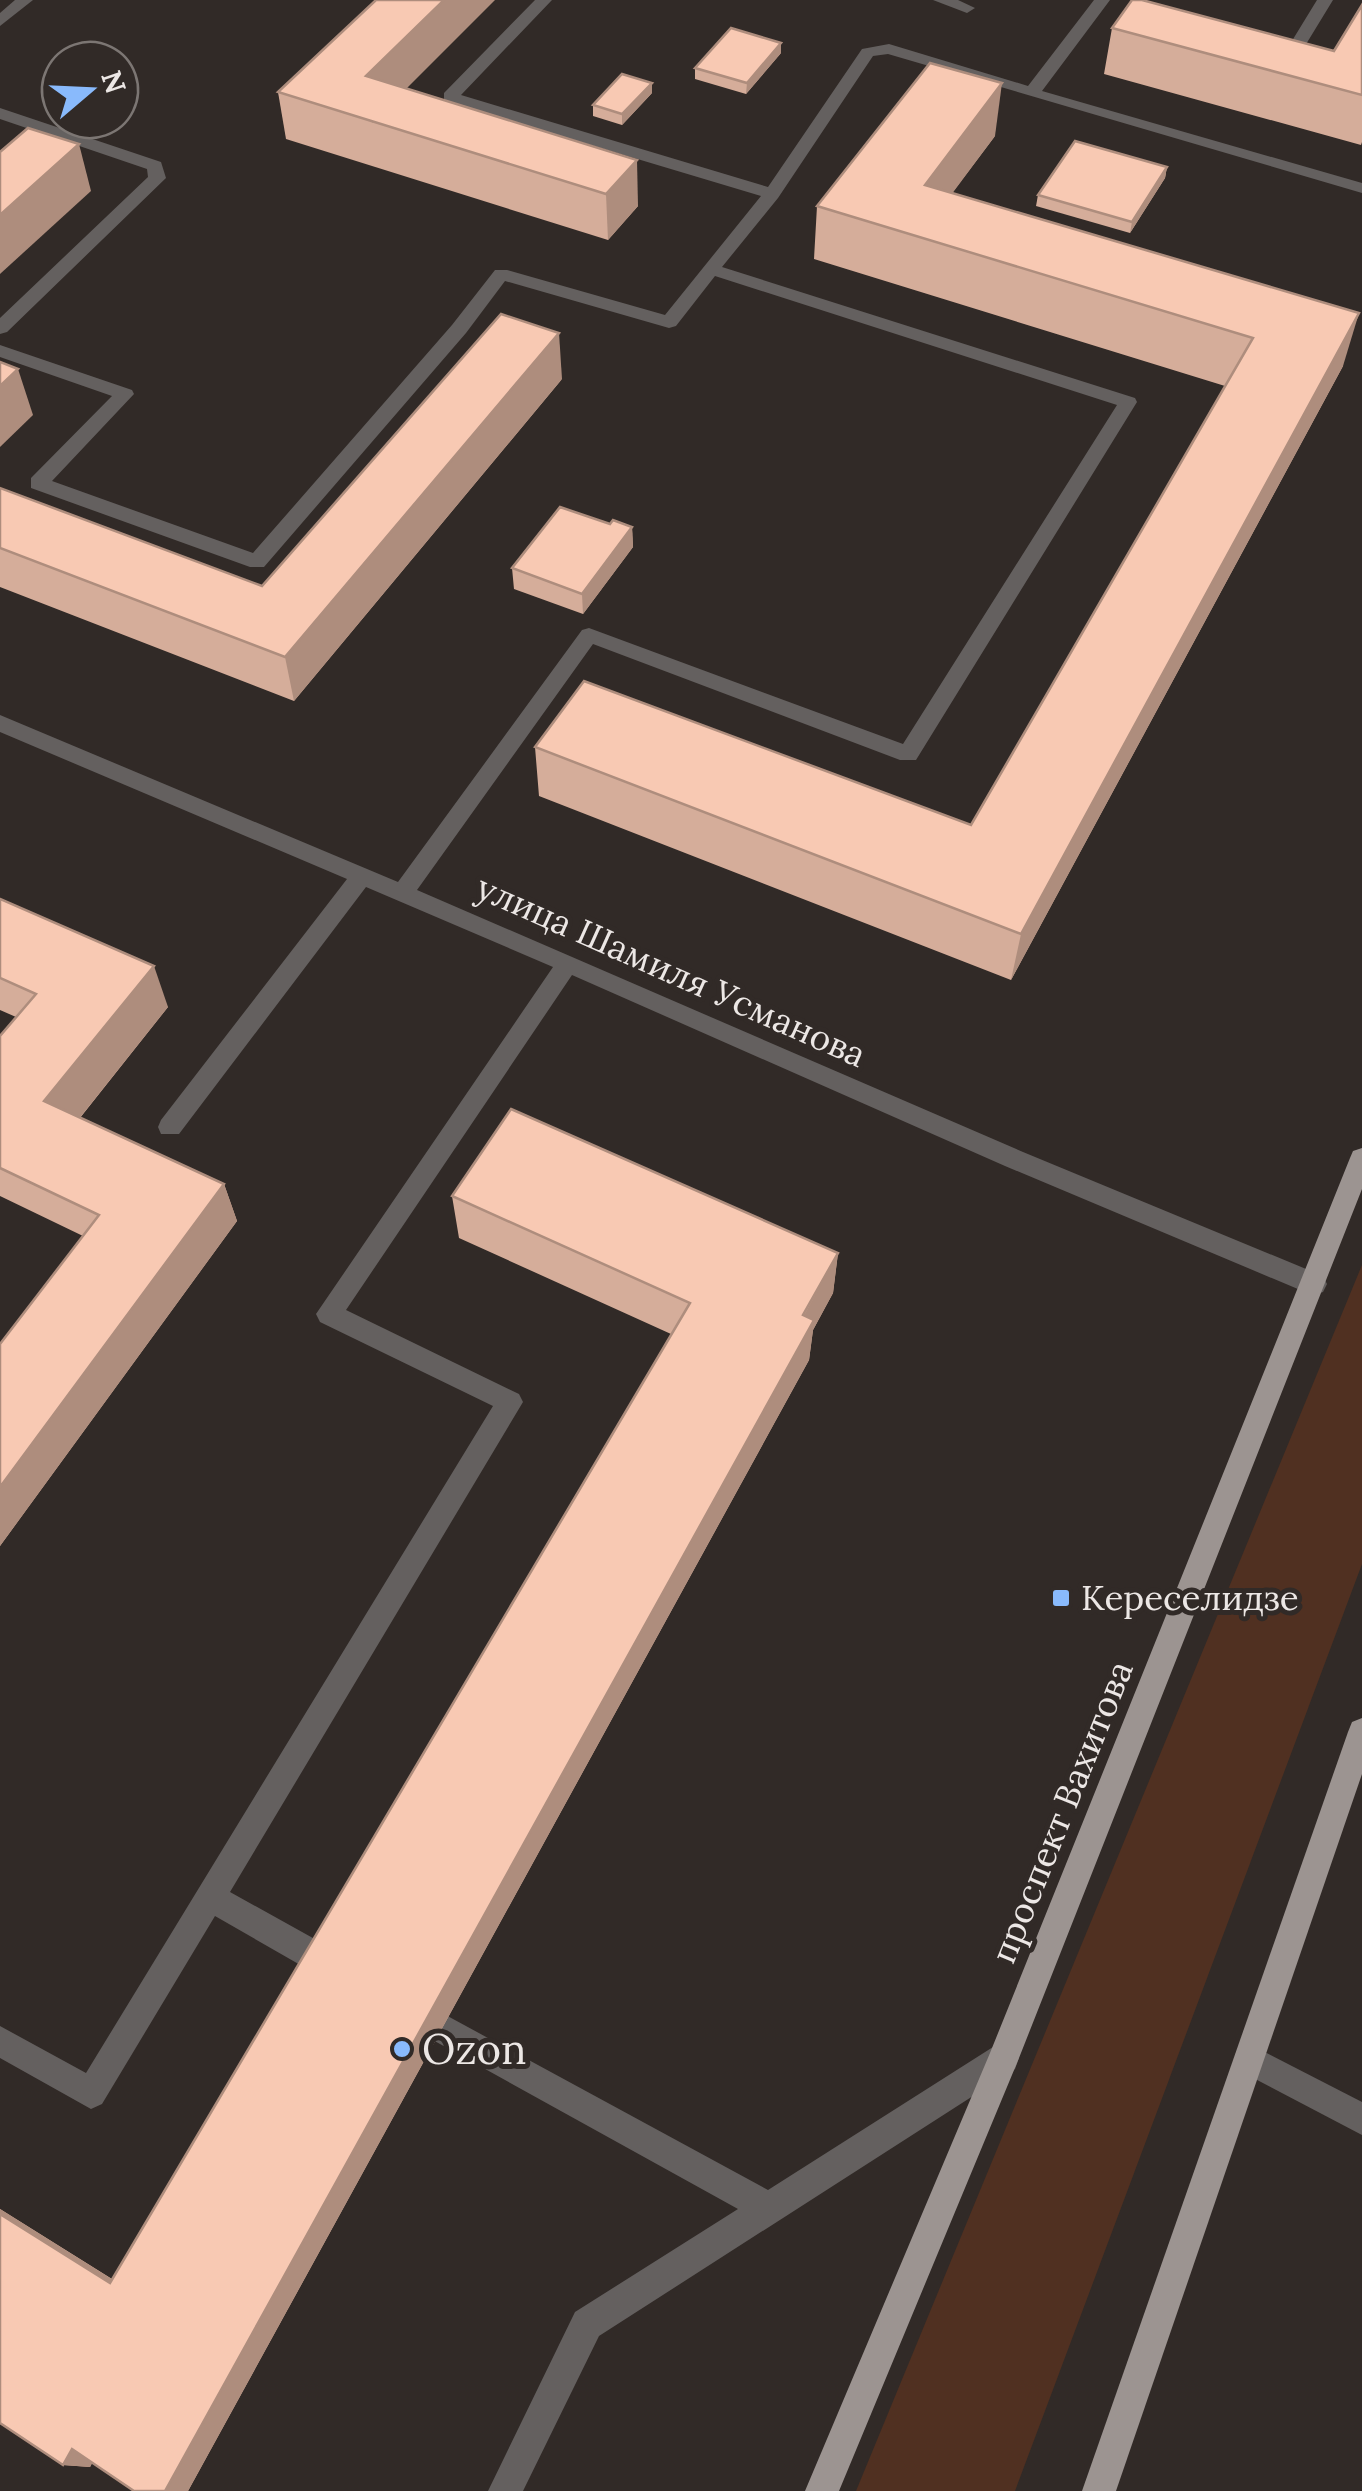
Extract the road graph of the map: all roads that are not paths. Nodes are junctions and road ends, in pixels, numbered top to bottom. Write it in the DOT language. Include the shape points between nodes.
graph roads {
  1 [pos="25,0"];
  2 [pos="544,0"];
  3 [pos="941,0"];
  4 [pos="1326,0"];
  5 [pos="1101,2"];
  6 [pos="967,8"];
  7 [pos="1119,8"];
  8 [pos="0,21"];
  9 [pos="1253,44"];
  10 [pos="1032,93"];
  11 [pos="0,113"];
  12 [pos="1362,188"];
  13 [pos="772,194"];
  14 [pos="710,269"];
  15 [pos="0,328"];
  16 [pos="0,350"];
  17 [pos="0,722"];
  18 [pos="362,876"];
  19 [pos="402,893"];
  20 [pos="568,963"];
  21 [pos="170,1127"];
  22 [pos="1362,1158"];
  23 [pos="1314,1284"];
  24 [pos="1362,1732"];
  25 [pos="210,1897"];
  26 [pos="327,1962"];
  27 [pos="442,2028"];
  28 [pos="0,2041"];
  29 [pos="1004,2058"];
  30 [pos="1248,2059"];
  31 [pos="1362,2119"];
  32 [pos="768,2208"];
  33 [pos="505,2491"];
  34 [pos="822,2491"];
  35 [pos="1100,2491"];
  1 -- 8 [label="street"];
  2 -- 13 [label="street" via="450,97"];
  3 -- 6 [label="street"];
  4 -- 9 [label="street" via="1291,55"];
  5 -- 7 [label="street"];
  5 -- 10 [label="street"];
  10 -- 12 [label="street"];
  10 -- 13 [label="street" via="890,49 868,52"];
  11 -- 15 [label="street" via="155,166 156,178"];
  13 -- 14 [label="street"];
  14 -- 16 [label="street" via="669,322 501,274 257,562 38,483 125,394"];
  14 -- 19 [label="street" via="1128,402 908,754 589,634"];
  17 -- 18 [label="street, улица Шамиля Усманова"];
  18 -- 19 [label="street, улица Шамиля Усманова"];
  18 -- 21 [label="street"];
  19 -- 20 [label="street, улица Шамиля Усманова"];
  20 -- 23 [label="street, улица Шамиля Усманова"];
  20 -- 25 [label="street" via="328,1314 510,1402"];
  22 -- 23 [label="main road, проспект Вахитова"];
  23 -- 29 [label="main road, проспект Вахитова"];
  24 -- 30 [label="main road"];
  25 -- 26 [label="street"];
  25 -- 28 [label="street" via="91,2093"];
  27 -- 32 [label="street"];
  29 -- 32 [label="street"];
  29 -- 34 [label="main road, проспект Вахитова"];
  30 -- 31 [label="street"];
  30 -- 35 [label="main road"];
  32 -- 33 [label="street" via="586,2324"];
}
